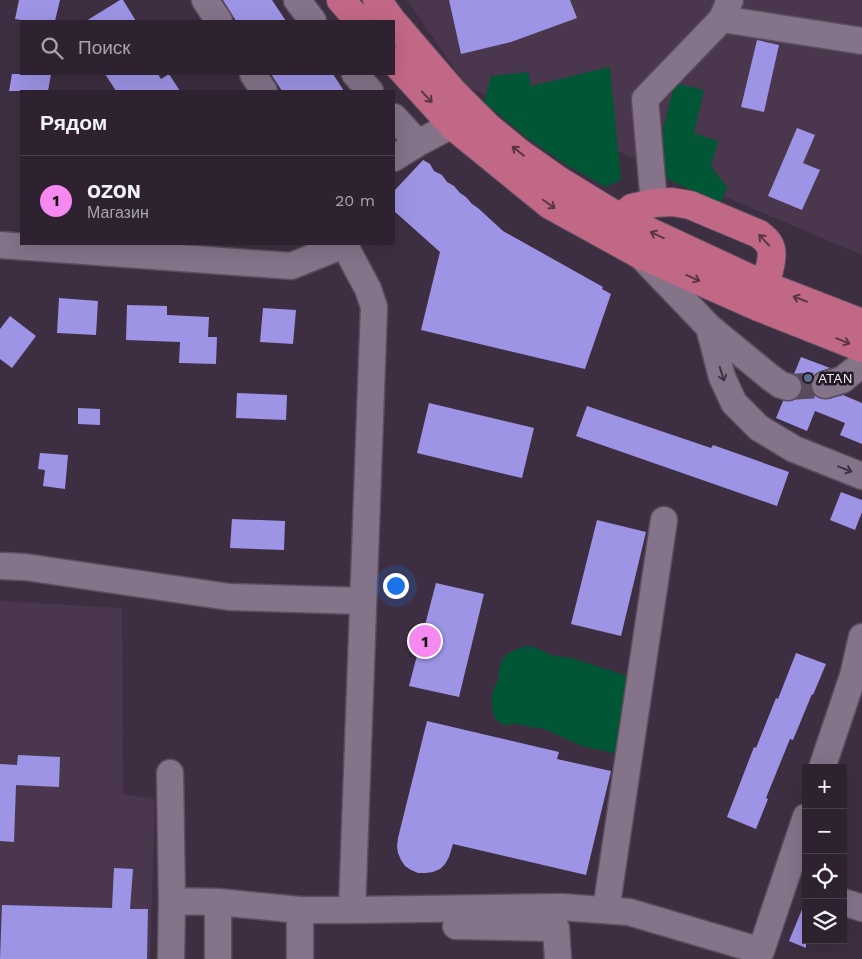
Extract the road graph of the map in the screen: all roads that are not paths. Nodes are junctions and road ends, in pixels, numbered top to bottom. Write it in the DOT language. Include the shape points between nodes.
graph roads {
  1 [pos="205,0"];
  2 [pos="341,0"];
  3 [pos="377,0"];
  4 [pos="726,9"];
  5 [pos="218,20"];
  6 [pos="358,20"];
  7 [pos="392,20"];
  8 [pos="395,24"];
  9 [pos="862,41"];
  10 [pos="395,63"];
  11 [pos="254,75"];
  12 [pos="356,75"];
  13 [pos="263,90"];
  14 [pos="369,90"];
  15 [pos="395,118"];
  16 [pos="452,125"];
  17 [pos="418,143"];
  18 [pos="395,157"];
  19 [pos="654,203"];
  20 [pos="620,218"];
  21 [pos="0,245"];
  22 [pos="342,245"];
  23 [pos="345,245"];
  24 [pos="639,254"];
  25 [pos="760,295"];
  26 [pos="862,323"];
  27 [pos="709,327"];
  28 [pos="862,348"];
  29 [pos="862,364"];
  30 [pos="825,385"];
  31 [pos="788,387"];
  32 [pos="862,476"];
  33 [pos="664,520"];
  34 [pos="0,566"];
  35 [pos="363,601"];
  36 [pos="862,637"];
  37 [pos="857,678"];
  38 [pos="824,764"];
  39 [pos="170,773"];
  40 [pos="802,842"];
  41 [pos="795,885"];
  42 [pos="172,901"];
  43 [pos="218,902"];
  44 [pos="847,903"];
  45 [pos="862,908"];
  46 [pos="300,910"];
  47 [pos="352,910"];
  48 [pos="606,910"];
  49 [pos="406,925"];
  50 [pos="761,955"];
  51 [pos="171,959"];
  52 [pos="218,959"];
  53 [pos="300,959"];
  54 [pos="558,959"];
  1 -- 5 [label="street"];
  2 -- 6 [label="main road"];
  3 -- 7 [label="main road"];
  4 -- 9 [label="street"];
  4 -- 19 [label="street" via="645,98"];
  20 -- 8 [label="main road, one-way" via="558,180 488,127"];
  10 -- 16 [label="main road, one-way"];
  11 -- 13 [label="street"];
  12 -- 14 [label="street"];
  15 -- 17 [label="street"];
  16 -- 17 [label="street"];
  16 -- 24 [label="main road, one-way" via="550,205"];
  17 -- 18 [label="street"];
  19 -- 20 [label="main road" via="632,208"];
  25 -- 19 [label="main road, one-way" via="772,258 767,240 690,205"];
  25 -- 20 [label="main road, one-way"];
  21 -- 22 [label="street" via="291,266"];
  23 -- 35 [label="street" via="374,307"];
  24 -- 25 [label="main road, one-way"];
  24 -- 27 [label="street"];
  26 -- 25 [label="main road, one-way"];
  25 -- 28 [label="main road, one-way"];
  27 -- 31 [label="street" via="781,386"];
  27 -- 32 [label="street, one-way" via="722,377 734,403 759,428 794,449"];
  29 -- 30 [label="street" via="842,380"];
  33 -- 48 [label="street"];
  34 -- 35 [label="street" via="229,597"];
  35 -- 47 [label="street"];
  36 -- 37 [label="street"];
  37 -- 38 [label="street"];
  39 -- 42 [label="street"];
  40 -- 41 [label="street"];
  41 -- 50 [label="street"];
  42 -- 43 [label="street"];
  42 -- 51 [label="street"];
  43 -- 46 [label="street"];
  43 -- 52 [label="street"];
  44 -- 45 [label="street"];
  46 -- 47 [label="street"];
  46 -- 53 [label="street"];
  47 -- 48 [label="street" via="562,907"];
  48 -- 50 [label="street" via="629,912"];
  49 -- 54 [label="street" via="556,928"];
}
